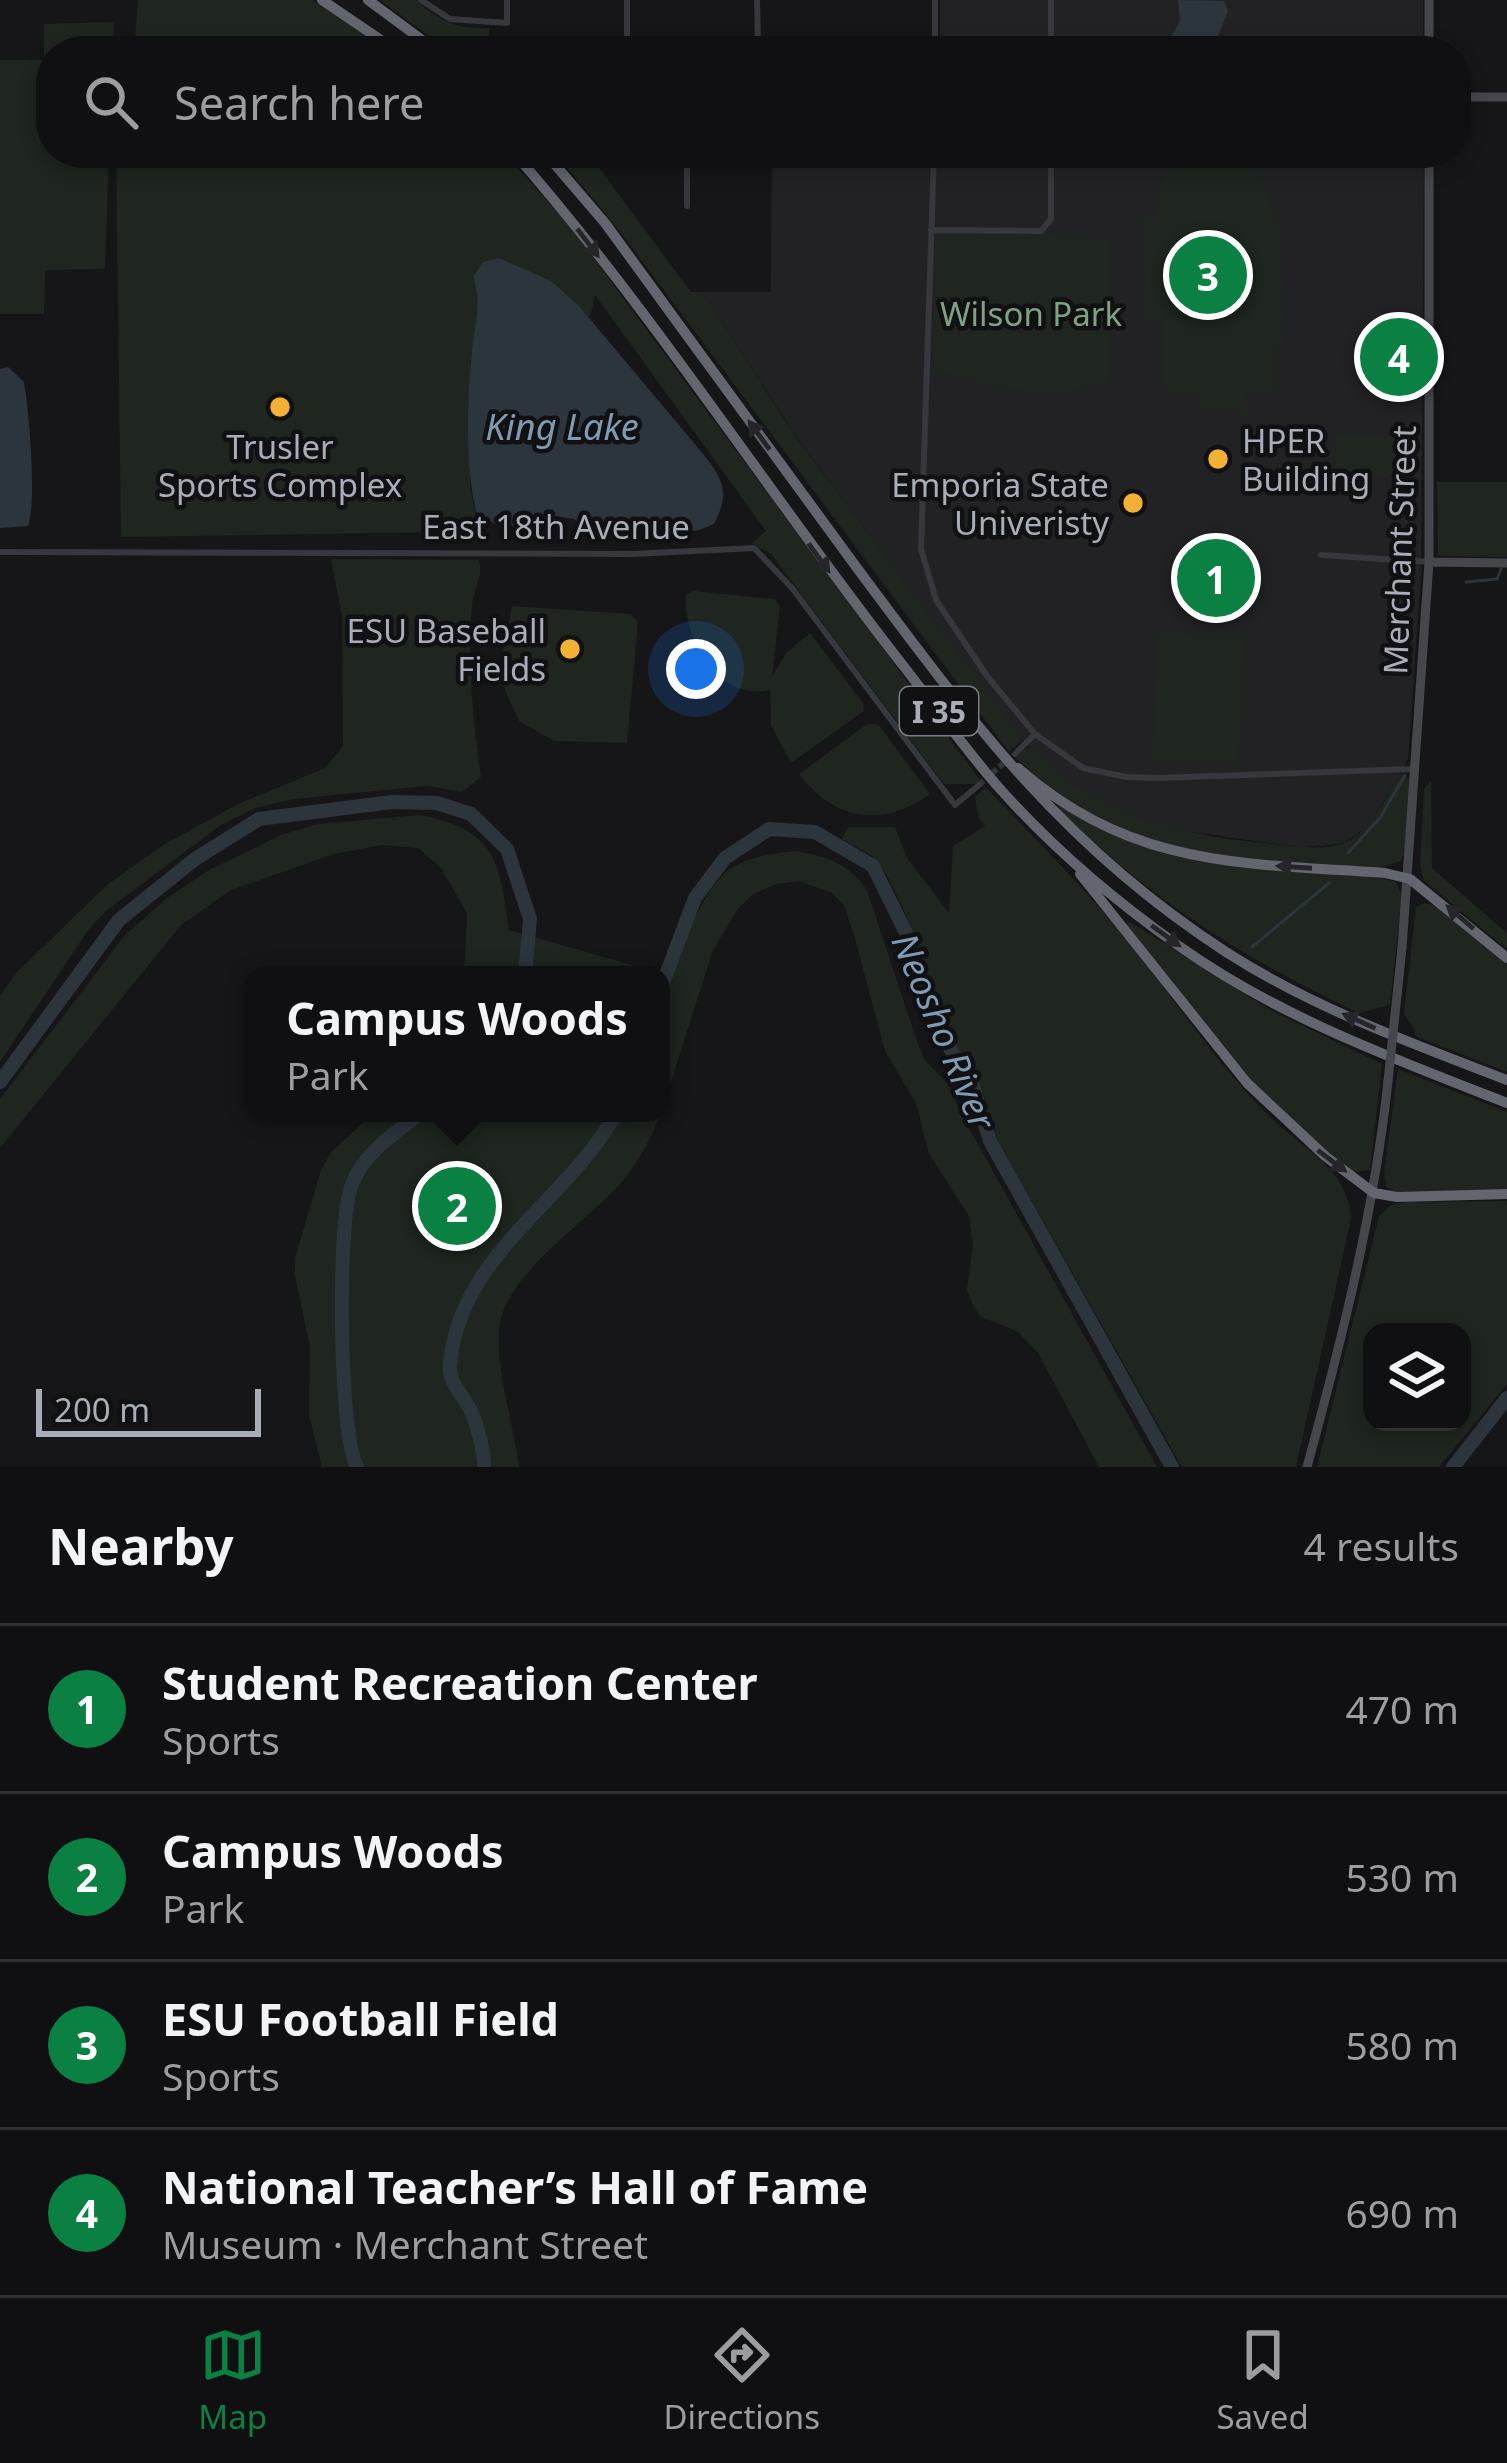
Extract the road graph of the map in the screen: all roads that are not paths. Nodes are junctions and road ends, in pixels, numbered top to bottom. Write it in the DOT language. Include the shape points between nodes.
graph roads {
  1 [pos="322,0"];
  2 [pos="368,0"];
  3 [pos="421,0"];
  4 [pos="507,0"];
  5 [pos="627,0"];
  6 [pos="758,0"];
  7 [pos="935,0"];
  8 [pos="1051,0"];
  9 [pos="1429,0"];
  10 [pos="375,36"];
  11 [pos="417,36"];
  12 [pos="627,36"];
  13 [pos="758,36"];
  14 [pos="935,36"];
  15 [pos="1052,36"];
  16 [pos="1430,36"];
  17 [pos="1471,97"];
  18 [pos="1507,97"];
  19 [pos="527,168"];
  20 [pos="558,168"];
  21 [pos="687,168"];
  22 [pos="934,168"];
  23 [pos="1052,168"];
  24 [pos="1429,168"];
  25 [pos="687,206"];
  26 [pos="932,230"];
  27 [pos="0,552"];
  28 [pos="1321,555"];
  29 [pos="1430,562"];
  30 [pos="1507,563"];
  31 [pos="1035,734"];
  32 [pos="989,743"];
  33 [pos="1015,754"];
  34 [pos="1417,769"];
  35 [pos="979,785"];
  36 [pos="1063,853"];
  37 [pos="1410,879"];
  38 [pos="1507,958"];
  39 [pos="1507,1080"];
  40 [pos="1507,1103"];
  41 [pos="1374,1193"];
  42 [pos="1507,1194"];
  43 [pos="1306,1467"];
  1 -- 10 [label="highway"];
  2 -- 11 [label="highway"];
  3 -- 4 [label="street" via="451,20 507,23"];
  5 -- 12 [label="street"];
  6 -- 13 [label="street"];
  7 -- 14 [label="street"];
  8 -- 15 [label="street"];
  9 -- 16 [label="main road"];
  17 -- 18 [label="main road"];
  19 -- 36 [label="highway, I 35, one-way" via="849,597 1001,789"];
  32 -- 20 [label="highway, I 35, one-way"];
  21 -- 25 [label="street"];
  22 -- 26 [label="street"];
  23 -- 26 [label="street" via="1051,219 1041,231"];
  24 -- 29 [label="main road, Merchant Street"];
  26 -- 31 [label="street" via="921,549 936,600"];
  27 -- 35 [label="street, East 18th Avenue" via="754,548 956,805"];
  28 -- 29 [label="street"];
  29 -- 30 [label="main road"];
  29 -- 34 [label="main road, Merchant Street"];
  31 -- 33 [label="street"];
  31 -- 34 [label="street" via="1083,768 1127,777"];
  37 -- 32 [label="highway, one-way" via="1222,862 1138,842 1049,795"];
  39 -- 32 [label="highway, I 35, one-way" via="1365,1024 1228,953 1110,866"];
  34 -- 37 [label="main road, Merchant Street"];
  36 -- 40 [label="highway, I 35, one-way" via="1168,939 1250,989 1354,1043"];
  36 -- 41 [label="highway, one-way" via="1247,1083"];
  38 -- 37 [label="highway, one-way"];
  37 -- 41 [label="main road, Merchant Street, bridge"];
  41 -- 42 [label="highway"];
  41 -- 43 [label="main road, Merchant Street"];
}
